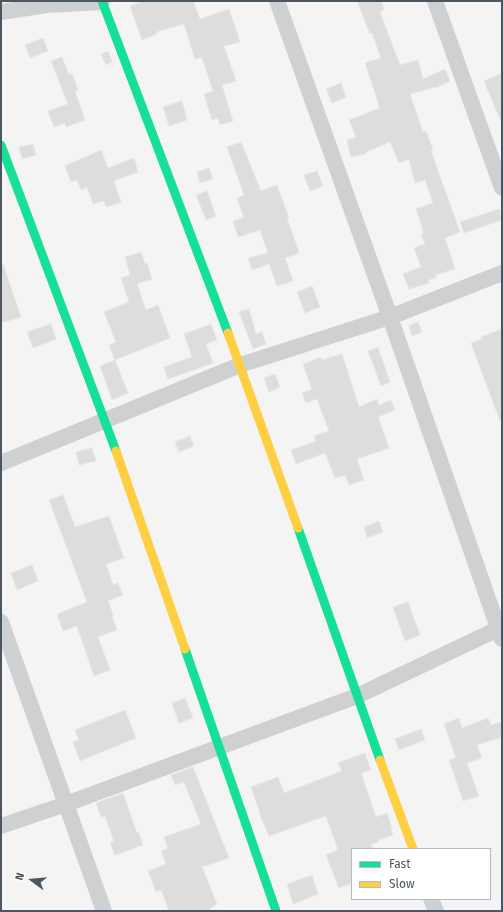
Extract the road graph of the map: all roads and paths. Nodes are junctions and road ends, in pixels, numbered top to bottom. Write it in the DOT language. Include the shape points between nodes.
graph roads {
  1 [pos="102,1"];
  2 [pos="277,1"];
  3 [pos="435,1"];
  4 [pos="1,12"];
  5 [pos="1,145"];
  6 [pos="502,188"];
  7 [pos="502,273"];
  8 [pos="390,317"];
  9 [pos="240,365"];
  10 [pos="106,420"];
  11 [pos="1,463"];
  12 [pos="1,622"];
  13 [pos="501,632"];
  14 [pos="357,696"];
  15 [pos="218,748"];
  16 [pos="66,804"];
  17 [pos="1,826"];
  18 [pos="413,848"];
  19 [pos="431,900"];
  20 [pos="104,911"];
  21 [pos="276,911"];
  22 [pos="436,911"];
  1 -- 4 [label="street"];
  1 -- 9 [label="street"];
  2 -- 8 [label="street"];
  3 -- 6 [label="street"];
  5 -- 10 [label="street"];
  7 -- 8 [label="street"];
  8 -- 9 [label="street"];
  8 -- 13 [label="street"];
  9 -- 10 [label="street"];
  9 -- 14 [label="street"];
  10 -- 11 [label="street"];
  10 -- 15 [label="street"];
  12 -- 16 [label="street"];
  13 -- 14 [label="street"];
  14 -- 15 [label="street"];
  14 -- 18 [label="street"];
  15 -- 16 [label="street"];
  15 -- 21 [label="street"];
  16 -- 17 [label="street"];
  16 -- 20 [label="street"];
  19 -- 22 [label="street"];
}
